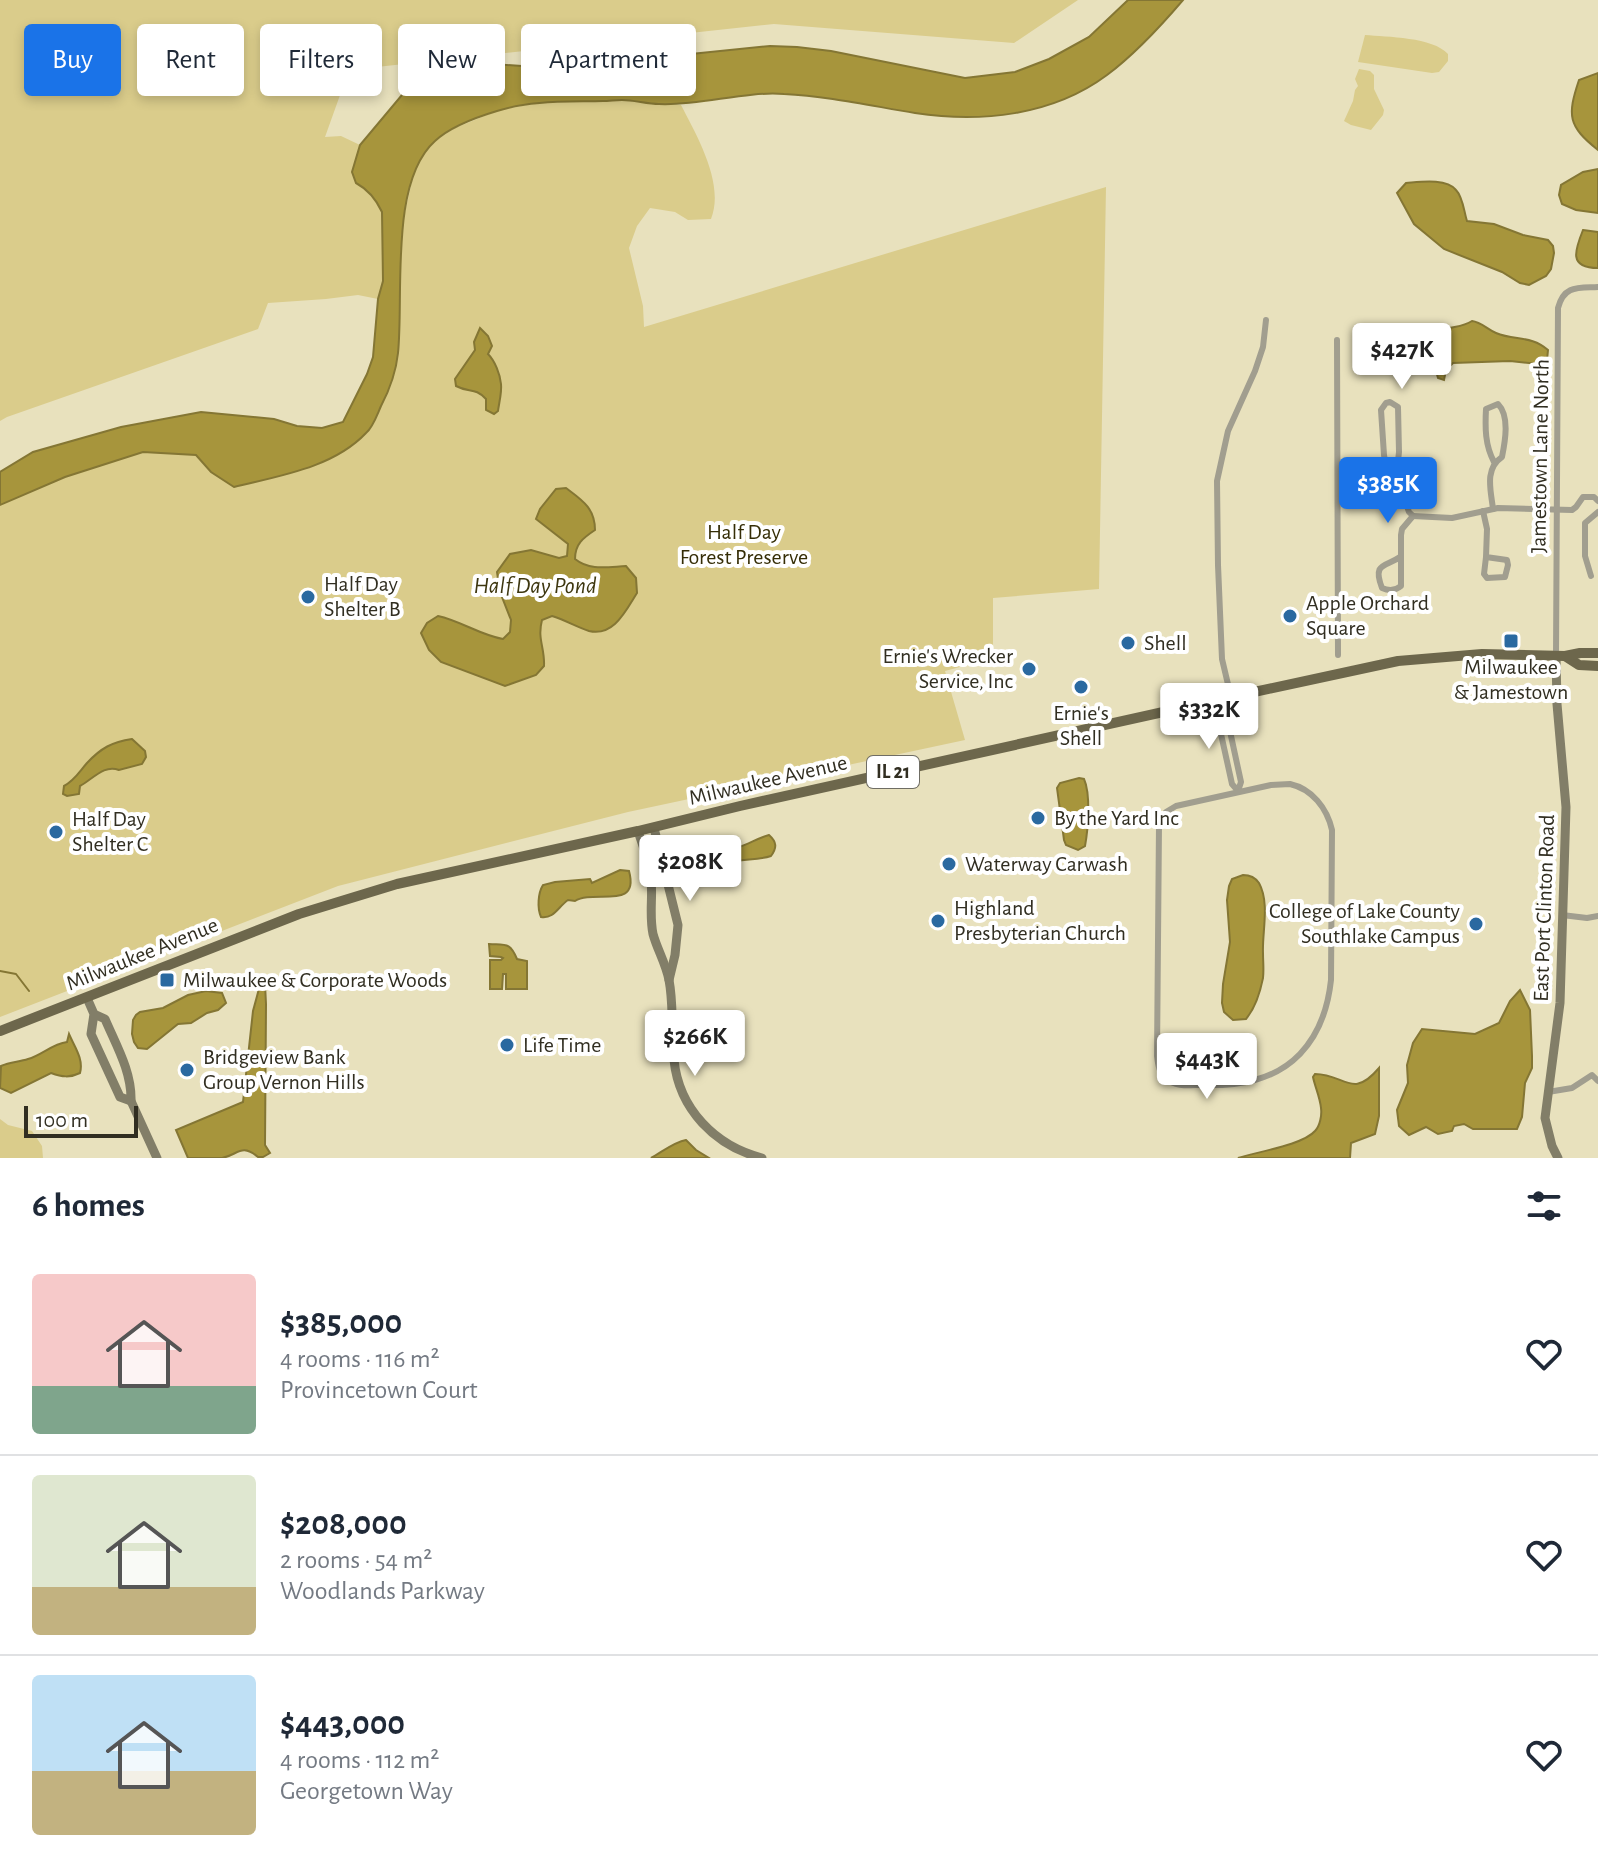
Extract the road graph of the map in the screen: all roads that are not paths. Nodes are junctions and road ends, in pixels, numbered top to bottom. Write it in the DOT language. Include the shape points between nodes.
graph roads {
  1 [pos="1598,287"];
  2 [pos="1266,320"];
  3 [pos="1337,340"];
  4 [pos="1494,462"];
  5 [pos="1390,469"];
  6 [pos="1598,501"];
  7 [pos="1493,509"];
  8 [pos="1557,509"];
  9 [pos="1572,510"];
  10 [pos="1483,511"];
  11 [pos="1598,512"];
  12 [pos="1413,516"];
  13 [pos="1585,523"];
  14 [pos="1400,557"];
  15 [pos="1486,557"];
  16 [pos="1591,576"];
  17 [pos="1598,653"];
  18 [pos="1338,655"];
  19 [pos="1560,656"];
  20 [pos="1598,666"];
  21 [pos="1226,698"];
  22 [pos="1238,791"];
  23 [pos="654,828"];
  24 [pos="638,831"];
  25 [pos="1562,915"];
  26 [pos="1598,916"];
  27 [pos="669,980"];
  28 [pos="87,998"];
  29 [pos="94,1014"];
  30 [pos="0,1031"];
  31 [pos="1598,1081"];
  32 [pos="1548,1092"];
  33 [pos="131,1101"];
  34 [pos="157,1158"];
  35 [pos="762,1158"];
  36 [pos="1558,1158"];
  1 -- 8 [label="street, Jamestown Lane North" via="1567,291 1558,308"];
  2 -- 21 [label="street" via="1263,347 1228,431 1217,481"];
  3 -- 18 [label="street"];
  4 -- 4 [label="street" via="1502,457 1505,436 1503,408 1498,404 1486,409 1486,444"];
  4 -- 7 [label="street"];
  5 -- 5 [label="street" via="1399,452 1398,407 1390,402 1381,410"];
  5 -- 12 [label="street"];
  6 -- 9 [label="street" via="1583,497"];
  7 -- 8 [label="street"];
  7 -- 10 [label="street"];
  8 -- 9 [label="street"];
  8 -- 19 [label="street, Jamestown Lane North"];
  9 -- 13 [label="street"];
  10 -- 12 [label="street" via="1452,518"];
  10 -- 15 [label="street"];
  11 -- 13 [label="street"];
  12 -- 14 [label="street" via="1402,529"];
  13 -- 16 [label="street"];
  14 -- 14 [label="street" via="1401,586 1382,588 1381,567"];
  15 -- 15 [label="street" via="1507,560 1505,577 1487,578"];
  17 -- 19 [label="main road, Milwaukee Avenue / IL 21"];
  19 -- 20 [label="main road, Milwaukee Avenue / IL 21"];
  19 -- 21 [label="main road, Milwaukee Avenue / IL 21" via="1482,654 1398,661"];
  19 -- 25 [label="street, East Port Clinton Road" via="1557,704 1566,807"];
  21 -- 22 [label="street" via="1219,725"];
  21 -- 23 [label="main road, Milwaukee Avenue / IL 21"];
  22 -- 22 [label="street" via="1176,806 1159,825 1157,1056 1161,1074 1176,1084 1238,1084 1278,1070 1301,1053 1329,1001 1332,830 1326,812 1296,785"];
  23 -- 24 [label="main road, Milwaukee Avenue / IL 21"];
  23 -- 27 [label="street" via="678,925"];
  24 -- 27 [label="street" via="651,879 653,933"];
  24 -- 28 [label="main road, Milwaukee Avenue / IL 21" via="345,899"];
  25 -- 26 [label="street"];
  25 -- 32 [label="street, East Port Clinton Road" via="1560,1003"];
  27 -- 35 [label="street" via="674,1060 685,1099 722,1141"];
  28 -- 29 [label="street"];
  28 -- 30 [label="main road, Milwaukee Avenue / IL 21"];
  29 -- 33 [label="street" via="105,1019 126,1068"];
  29 -- 33 [label="street" via="91,1034 120,1097"];
  31 -- 32 [label="street" via="1592,1075 1572,1088"];
  32 -- 36 [label="street, East Port Clinton Road" via="1545,1118"];
  33 -- 34 [label="street"];
}
